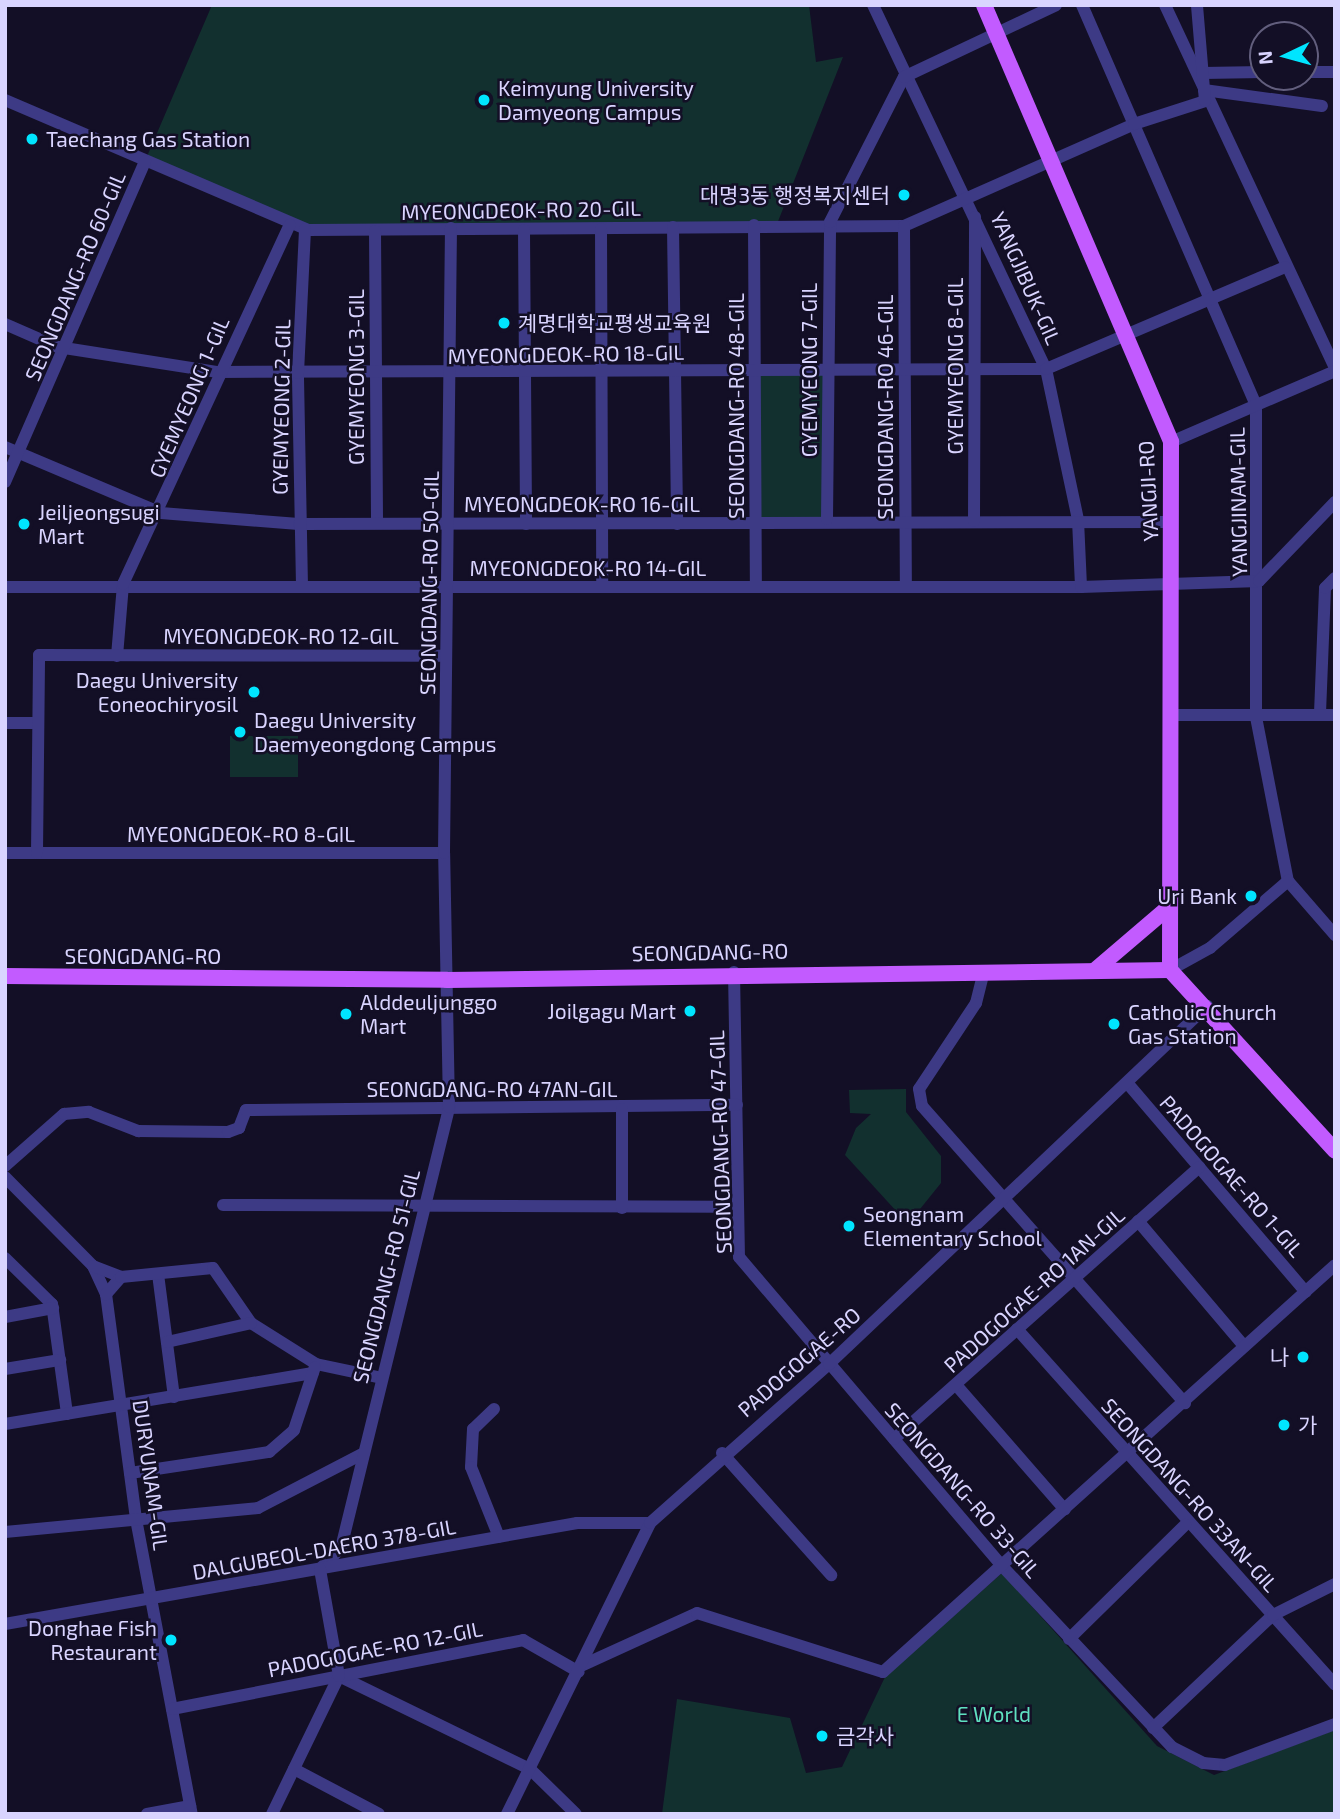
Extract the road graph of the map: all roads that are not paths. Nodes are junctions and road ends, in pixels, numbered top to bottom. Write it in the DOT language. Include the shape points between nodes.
graph roads {
  1 [pos="873,5"];
  2 [pos="984,5"];
  3 [pos="1056,5"];
  4 [pos="1082,5"];
  5 [pos="1165,5"];
  6 [pos="1198,5"];
  7 [pos="996,32"];
  8 [pos="1249,72"];
  9 [pos="1203,73"];
  10 [pos="904,77"];
  11 [pos="1205,95"];
  12 [pos="5,100"];
  13 [pos="1322,106"];
  14 [pos="1134,124"];
  15 [pos="145,161"];
  16 [pos="1051,162"];
  17 [pos="969,197"];
  18 [pos="975,211"];
  19 [pos="830,222"];
  20 [pos="289,225"];
  21 [pos="754,225"];
  22 [pos="904,226"];
  23 [pos="673,227"];
  24 [pos="451,228"];
  25 [pos="305,229"];
  26 [pos="601,229"];
  27 [pos="524,230"];
  28 [pos="375,231"];
  29 [pos="1286,267"];
  30 [pos="1210,301"];
  31 [pos="5,324"];
  32 [pos="1128,337"];
  33 [pos="65,349"];
  34 [pos="1046,369"];
  35 [pos="755,370"];
  36 [pos="826,370"];
  37 [pos="974,370"];
  38 [pos="1335,370"];
  39 [pos="905,371"];
  40 [pos="674,372"];
  41 [pos="218,373"];
  42 [pos="298,373"];
  43 [pos="524,373"];
  44 [pos="600,373"];
  45 [pos="375,374"];
  46 [pos="449,374"];
  47 [pos="1256,406"];
  48 [pos="1171,442"];
  49 [pos="5,447"];
  50 [pos="19,453"];
  51 [pos="5,482"];
  52 [pos="1335,502"];
  53 [pos="161,513"];
  54 [pos="827,519"];
  55 [pos="1078,520"];
  56 [pos="974,521"];
  57 [pos="1172,522"];
  58 [pos="377,523"];
  59 [pos="450,523"];
  60 [pos="756,523"];
  61 [pos="905,523"];
  62 [pos="299,524"];
  63 [pos="526,524"];
  64 [pos="677,524"];
  65 [pos="600,525"];
  66 [pos="1335,578"];
  67 [pos="1259,581"];
  68 [pos="124,584"];
  69 [pos="602,584"];
  70 [pos="1171,584"];
  71 [pos="302,586"];
  72 [pos="5,587"];
  73 [pos="756,587"];
  74 [pos="906,587"];
  75 [pos="1081,587"];
  76 [pos="446,588"];
  77 [pos="117,656"];
  78 [pos="446,656"];
  79 [pos="1320,713"];
  80 [pos="1170,715"];
  81 [pos="1335,715"];
  82 [pos="1256,716"];
  83 [pos="5,723"];
  84 [pos="38,723"];
  85 [pos="5,853"];
  86 [pos="37,853"];
  87 [pos="444,853"];
  88 [pos="1288,881"];
  89 [pos="1170,906"];
  90 [pos="1335,935"];
  91 [pos="1170,970"];
  92 [pos="984,971"];
  93 [pos="1094,971"];
  94 [pos="734,972"];
  95 [pos="5,976"];
  96 [pos="447,980"];
  97 [pos="1207,1006"];
  98 [pos="1129,1085"];
  99 [pos="737,1105"];
  100 [pos="449,1107"];
  101 [pos="622,1109"];
  102 [pos="1335,1151"];
  103 [pos="5,1166"];
  104 [pos="1199,1167"];
  105 [pos="5,1177"];
  106 [pos="738,1192"];
  107 [pos="1006,1199"];
  108 [pos="223,1205"];
  109 [pos="721,1207"];
  110 [pos="622,1208"];
  111 [pos="422,1210"];
  112 [pos="738,1218"];
  113 [pos="1138,1221"];
  114 [pos="5,1258"];
  115 [pos="1335,1265"];
  116 [pos="93,1266"];
  117 [pos="158,1274"];
  118 [pos="121,1277"];
  119 [pos="1076,1277"];
  120 [pos="1306,1292"];
  121 [pos="106,1294"];
  122 [pos="53,1308"];
  123 [pos="5,1317"];
  124 [pos="251,1323"];
  125 [pos="1017,1329"];
  126 [pos="167,1342"];
  127 [pos="1244,1346"];
  128 [pos="60,1360"];
  129 [pos="829,1364"];
  130 [pos="314,1368"];
  131 [pos="5,1369"];
  132 [pos="382,1378"];
  133 [pos="957,1386"];
  134 [pos="174,1397"];
  135 [pos="1185,1403"];
  136 [pos="121,1405"];
  137 [pos="494,1409"];
  138 [pos="67,1414"];
  139 [pos="5,1424"];
  140 [pos="894,1439"];
  141 [pos="722,1453"];
  142 [pos="362,1454"];
  143 [pos="1126,1457"];
  144 [pos="130,1473"];
  145 [pos="1065,1510"];
  146 [pos="136,1519"];
  147 [pos="650,1522"];
  148 [pos="1185,1525"];
  149 [pos="5,1532"];
  150 [pos="499,1537"];
  151 [pos="1003,1567"];
  152 [pos="320,1569"];
  153 [pos="831,1575"];
  154 [pos="1335,1584"];
  155 [pos="151,1599"];
  156 [pos="1273,1615"];
  157 [pos="5,1624"];
  158 [pos="1069,1639"];
  159 [pos="581,1669"];
  160 [pos="339,1676"];
  161 [pos="1335,1685"];
  162 [pos="172,1709"];
  163 [pos="1335,1724"];
  164 [pos="1153,1728"];
  165 [pos="294,1769"];
  166 [pos="530,1769"];
  167 [pos="191,1810"];
  168 [pos="147,1814"];
  169 [pos="272,1814"];
  170 [pos="379,1814"];
  171 [pos="507,1814"];
  172 [pos="576,1814"];
  1 -- 10 [label="street, YANGJIBUK-GIL"];
  2 -- 7 [label="main road, YANGJI-RO"];
  3 -- 7 [label="street"];
  4 -- 14 [label="street, YANGJINAM-GIL"];
  5 -- 11 [label="street"];
  6 -- 9 [label="street"];
  7 -- 10 [label="street"];
  7 -- 16 [label="main road, YANGJI-RO"];
  8 -- 9 [label="street"];
  9 -- 11 [label="street"];
  10 -- 17 [label="street, YANGJIBUK-GIL"];
  10 -- 19 [label="street"];
  11 -- 13 [label="street"];
  11 -- 14 [label="street, MYEONGDEOK-RO 20-GIL"];
  11 -- 29 [label="street"];
  12 -- 15 [label="street, MYEONGDEOK-RO 20-GIL"];
  14 -- 16 [label="street, MYEONGDEOK-RO 20-GIL"];
  14 -- 30 [label="street, YANGJINAM-GIL"];
  15 -- 20 [label="street, MYEONGDEOK-RO 20-GIL"];
  15 -- 33 [label="street, SEONGDANG-RO 60-GIL"];
  16 -- 17 [label="street, MYEONGDEOK-RO 20-GIL"];
  16 -- 32 [label="main road, YANGJI-RO"];
  17 -- 18 [label="street, YANGJIBUK-GIL"];
  17 -- 22 [label="street, MYEONGDEOK-RO 20-GIL"];
  18 -- 34 [label="street, YANGJIBUK-GIL"];
  18 -- 37 [label="street, GYEMYEONG 8-GIL"];
  19 -- 21 [label="street, MYEONGDEOK-RO 20-GIL"];
  19 -- 22 [label="street, MYEONGDEOK-RO 20-GIL"];
  19 -- 36 [label="street, GYEMYEONG 7-GIL"];
  20 -- 25 [label="street, MYEONGDEOK-RO 20-GIL"];
  20 -- 41 [label="street, GYEMYEONG 1-GIL"];
  21 -- 23 [label="street, MYEONGDEOK-RO 20-GIL"];
  21 -- 35 [label="street, SEONGDANG-RO 48-GIL"];
  22 -- 39 [label="street, SEONGDANG-RO 46-GIL"];
  23 -- 26 [label="street, MYEONGDEOK-RO 20-GIL"];
  23 -- 40 [label="street"];
  24 -- 27 [label="street, MYEONGDEOK-RO 20-GIL"];
  24 -- 28 [label="street, MYEONGDEOK-RO 20-GIL"];
  24 -- 46 [label="street, SEONGDANG-RO 50-GIL"];
  25 -- 28 [label="street, MYEONGDEOK-RO 20-GIL"];
  25 -- 42 [label="street, GYEMYEONG 2-GIL"];
  26 -- 27 [label="street, MYEONGDEOK-RO 20-GIL"];
  26 -- 44 [label="street"];
  27 -- 43 [label="street"];
  28 -- 45 [label="street, GYEMYEONG 3-GIL"];
  29 -- 30 [label="street, MYEONGDEOK-RO 18-GIL"];
  29 -- 38 [label="street"];
  30 -- 32 [label="street, MYEONGDEOK-RO 18-GIL"];
  30 -- 47 [label="street, YANGJINAM-GIL"];
  31 -- 33 [label="street, MYEONGDEOK-RO 18-GIL"];
  32 -- 34 [label="street, MYEONGDEOK-RO 18-GIL"];
  32 -- 48 [label="main road, YANGJI-RO"];
  33 -- 41 [label="street, MYEONGDEOK-RO 18-GIL"];
  33 -- 50 [label="street, SEONGDANG-RO 60-GIL"];
  34 -- 37 [label="street, MYEONGDEOK-RO 18-GIL"];
  34 -- 55 [label="street, YANGJIBUK-GIL"];
  35 -- 36 [label="street, MYEONGDEOK-RO 18-GIL"];
  35 -- 40 [label="street, MYEONGDEOK-RO 18-GIL"];
  35 -- 60 [label="street, SEONGDANG-RO 48-GIL"];
  36 -- 39 [label="street, MYEONGDEOK-RO 18-GIL"];
  36 -- 54 [label="street, GYEMYEONG 7-GIL"];
  37 -- 39 [label="street, MYEONGDEOK-RO 18-GIL"];
  37 -- 56 [label="street, GYEMYEONG 8-GIL"];
  38 -- 47 [label="street"];
  39 -- 61 [label="street, SEONGDANG-RO 46-GIL"];
  40 -- 44 [label="street, MYEONGDEOK-RO 18-GIL"];
  40 -- 64 [label="street"];
  41 -- 42 [label="street, MYEONGDEOK-RO 18-GIL"];
  41 -- 53 [label="street, GYEMYEONG 1-GIL"];
  42 -- 45 [label="street, MYEONGDEOK-RO 18-GIL"];
  42 -- 62 [label="street, GYEMYEONG 2-GIL"];
  43 -- 44 [label="street, MYEONGDEOK-RO 18-GIL"];
  43 -- 46 [label="street, MYEONGDEOK-RO 18-GIL"];
  43 -- 63 [label="street"];
  44 -- 65 [label="street"];
  45 -- 46 [label="street, MYEONGDEOK-RO 18-GIL"];
  45 -- 58 [label="street, GYEMYEONG 3-GIL"];
  46 -- 59 [label="street, SEONGDANG-RO 50-GIL"];
  47 -- 48 [label="street"];
  47 -- 67 [label="street, YANGJINAM-GIL"];
  48 -- 57 [label="main road, YANGJI-RO"];
  49 -- 50 [label="street, MYEONGDEOK-RO 16-GIL"];
  50 -- 51 [label="street, SEONGDANG-RO 60-GIL"];
  50 -- 53 [label="street, MYEONGDEOK-RO 16-GIL"];
  52 -- 67 [label="street"];
  53 -- 62 [label="street, MYEONGDEOK-RO 16-GIL"];
  53 -- 68 [label="street, GYEMYEONG 1-GIL"];
  54 -- 60 [label="street, MYEONGDEOK-RO 16-GIL"];
  54 -- 61 [label="street, MYEONGDEOK-RO 16-GIL"];
  55 -- 56 [label="street, MYEONGDEOK-RO 16-GIL"];
  55 -- 57 [label="street, MYEONGDEOK-RO 16-GIL"];
  55 -- 75 [label="street, YANGJIBUK-GIL"];
  56 -- 61 [label="street, MYEONGDEOK-RO 16-GIL"];
  57 -- 70 [label="main road, YANGJI-RO"];
  58 -- 59 [label="street, MYEONGDEOK-RO 16-GIL"];
  58 -- 62 [label="street, MYEONGDEOK-RO 16-GIL"];
  59 -- 63 [label="street, MYEONGDEOK-RO 16-GIL"];
  59 -- 76 [label="street, SEONGDANG-RO 50-GIL"];
  60 -- 64 [label="street, MYEONGDEOK-RO 16-GIL"];
  60 -- 73 [label="street, SEONGDANG-RO 48-GIL"];
  61 -- 74 [label="street, SEONGDANG-RO 46-GIL"];
  62 -- 71 [label="street, GYEMYEONG 2-GIL"];
  63 -- 65 [label="street, MYEONGDEOK-RO 16-GIL"];
  64 -- 65 [label="street, MYEONGDEOK-RO 16-GIL"];
  65 -- 69 [label="street"];
  66 -- 79 [label="street" via="1325,588"];
  67 -- 70 [label="street, MYEONGDEOK-RO 14-GIL"];
  67 -- 82 [label="street, YANGJINAM-GIL"];
  68 -- 71 [label="street, MYEONGDEOK-RO 14-GIL"];
  68 -- 72 [label="street, MYEONGDEOK-RO 14-GIL"];
  68 -- 77 [label="street"];
  69 -- 73 [label="street, MYEONGDEOK-RO 14-GIL"];
  69 -- 76 [label="street, MYEONGDEOK-RO 14-GIL"];
  70 -- 75 [label="street, MYEONGDEOK-RO 14-GIL"];
  70 -- 80 [label="main road, YANGJI-RO"];
  71 -- 76 [label="street, MYEONGDEOK-RO 14-GIL"];
  73 -- 74 [label="street, MYEONGDEOK-RO 14-GIL"];
  74 -- 75 [label="street, MYEONGDEOK-RO 14-GIL"];
  76 -- 78 [label="street, SEONGDANG-RO 50-GIL"];
  77 -- 78 [label="street, MYEONGDEOK-RO 12-GIL"];
  77 -- 84 [label="street, MYEONGDEOK-RO 12-GIL" via="38,655"];
  78 -- 87 [label="street, SEONGDANG-RO 50-GIL"];
  79 -- 81 [label="street"];
  79 -- 82 [label="street"];
  80 -- 82 [label="street"];
  80 -- 89 [label="main road, YANGJI-RO"];
  82 -- 88 [label="street, YANGJINAM-GIL"];
  83 -- 84 [label="street"];
  84 -- 86 [label="street"];
  85 -- 86 [label="street, MYEONGDEOK-RO 8-GIL"];
  86 -- 87 [label="street, MYEONGDEOK-RO 8-GIL"];
  87 -- 96 [label="street, SEONGDANG-RO 50-GIL"];
  88 -- 90 [label="street"];
  88 -- 91 [label="street" via="1210,948"];
  89 -- 91 [label="main road, YANGJI-RO"];
  89 -- 93 [label="main road"];
  91 -- 93 [label="main road, SEONGDANG-RO"];
  91 -- 97 [label="main road"];
  92 -- 93 [label="main road, SEONGDANG-RO"];
  92 -- 94 [label="main road, SEONGDANG-RO"];
  92 -- 107 [label="street" via="976,1003 919,1097 933,1122"];
  94 -- 96 [label="main road, SEONGDANG-RO"];
  94 -- 99 [label="street, SEONGDANG-RO 47-GIL"];
  95 -- 96 [label="main road, SEONGDANG-RO"];
  96 -- 100 [label="street, SEONGDANG-RO 51-GIL"];
  97 -- 98 [label="street, PADOGOGAE-RO"];
  97 -- 102 [label="main road"];
  98 -- 104 [label="street, PADOGOGAE-RO 1-GIL"];
  98 -- 107 [label="street, PADOGOGAE-RO"];
  99 -- 101 [label="street, SEONGDANG-RO 47AN-GIL"];
  99 -- 106 [label="street, SEONGDANG-RO 47-GIL"];
  100 -- 101 [label="street, SEONGDANG-RO 47AN-GIL"];
  100 -- 103 [label="street, SEONGDANG-RO 47AN-GIL" via="246,1110 239,1128 228,1132 138,1131 89,1112 64,1114"];
  100 -- 111 [label="street, SEONGDANG-RO 51-GIL"];
  101 -- 110 [label="street"];
  104 -- 113 [label="street, PADOGOGAE-RO 1AN-GIL"];
  104 -- 120 [label="street, PADOGOGAE-RO 1-GIL"];
  105 -- 116 [label="street, DURYUNAM-GIL"];
  106 -- 109 [label="street"];
  106 -- 112 [label="street, SEONGDANG-RO 47-GIL"];
  107 -- 119 [label="street"];
  107 -- 129 [label="street, PADOGOGAE-RO"];
  108 -- 111 [label="street"];
  109 -- 110 [label="street"];
  109 -- 112 [label="street"];
  110 -- 111 [label="street"];
  111 -- 132 [label="street, SEONGDANG-RO 51-GIL"];
  112 -- 129 [label="street, SEONGDANG-RO 47-GIL" via="739,1257"];
  113 -- 119 [label="street, PADOGOGAE-RO 1AN-GIL"];
  113 -- 127 [label="street"];
  114 -- 122 [label="street"];
  115 -- 120 [label="street"];
  116 -- 118 [label="street"];
  116 -- 121 [label="street, DURYUNAM-GIL"];
  117 -- 118 [label="street"];
  117 -- 124 [label="street" via="213,1268"];
  117 -- 126 [label="street"];
  118 -- 121 [label="street"];
  119 -- 125 [label="street, PADOGOGAE-RO 1AN-GIL"];
  119 -- 135 [label="street"];
  120 -- 127 [label="street"];
  121 -- 136 [label="street, DURYUNAM-GIL"];
  122 -- 123 [label="street"];
  122 -- 128 [label="street"];
  124 -- 126 [label="street"];
  124 -- 130 [label="street"];
  125 -- 133 [label="street, PADOGOGAE-RO 1AN-GIL"];
  125 -- 143 [label="street, SEONGDANG-RO 33AN-GIL"];
  126 -- 134 [label="street"];
  127 -- 135 [label="street"];
  128 -- 131 [label="street"];
  128 -- 138 [label="street"];
  129 -- 140 [label="street, SEONGDANG-RO 33-GIL"];
  129 -- 141 [label="street, PADOGOGAE-RO"];
  130 -- 132 [label="street"];
  130 -- 134 [label="street"];
  130 -- 144 [label="street" via="294,1430 269,1452"];
  132 -- 142 [label="street, SEONGDANG-RO 51-GIL"];
  133 -- 140 [label="street, PADOGOGAE-RO 1AN-GIL"];
  133 -- 145 [label="street"];
  134 -- 136 [label="street"];
  135 -- 143 [label="street"];
  136 -- 138 [label="street"];
  136 -- 144 [label="street, DURYUNAM-GIL"];
  137 -- 150 [label="street" via="473,1429 471,1467"];
  138 -- 139 [label="street"];
  140 -- 151 [label="street, SEONGDANG-RO 33-GIL"];
  141 -- 147 [label="street, PADOGOGAE-RO"];
  141 -- 153 [label="street"];
  142 -- 146 [label="street" via="258,1508"];
  142 -- 152 [label="street, SEONGDANG-RO 51-GIL" via="341,1548"];
  143 -- 145 [label="street"];
  143 -- 148 [label="street, SEONGDANG-RO 33AN-GIL"];
  144 -- 146 [label="street, DURYUNAM-GIL"];
  145 -- 151 [label="street"];
  146 -- 149 [label="street"];
  146 -- 155 [label="street, DURYUNAM-GIL"];
  147 -- 150 [label="street, DALGUBEOL-DAERO 378-GIL" via="577,1523"];
  147 -- 159 [label="street, PADOGOGAE-RO"];
  148 -- 156 [label="street, SEONGDANG-RO 33AN-GIL"];
  148 -- 158 [label="street"];
  150 -- 152 [label="street, DALGUBEOL-DAERO 378-GIL"];
  151 -- 158 [label="street, SEONGDANG-RO 33-GIL"];
  151 -- 159 [label="street" via="883,1672 697,1613"];
  152 -- 155 [label="street, DALGUBEOL-DAERO 378-GIL"];
  152 -- 160 [label="street"];
  154 -- 156 [label="street"];
  155 -- 157 [label="street, DALGUBEOL-DAERO 378-GIL"];
  155 -- 162 [label="street, DURYUNAM-GIL"];
  156 -- 161 [label="street, SEONGDANG-RO 33AN-GIL"];
  156 -- 164 [label="street"];
  158 -- 164 [label="street, SEONGDANG-RO 33-GIL"];
  159 -- 160 [label="street, PADOGOGAE-RO 12-GIL" via="523,1640"];
  159 -- 166 [label="street, PADOGOGAE-RO"];
  160 -- 162 [label="street, PADOGOGAE-RO 12-GIL"];
  160 -- 165 [label="street"];
  160 -- 166 [label="street"];
  162 -- 167 [label="street, DURYUNAM-GIL"];
  163 -- 164 [label="street, SEONGDANG-RO 33-GIL" via="1214,1766 1187,1756"];
  165 -- 169 [label="street"];
  165 -- 170 [label="street"];
  166 -- 171 [label="street, PADOGOGAE-RO"];
  166 -- 172 [label="street"];
  167 -- 168 [label="street"];
}
